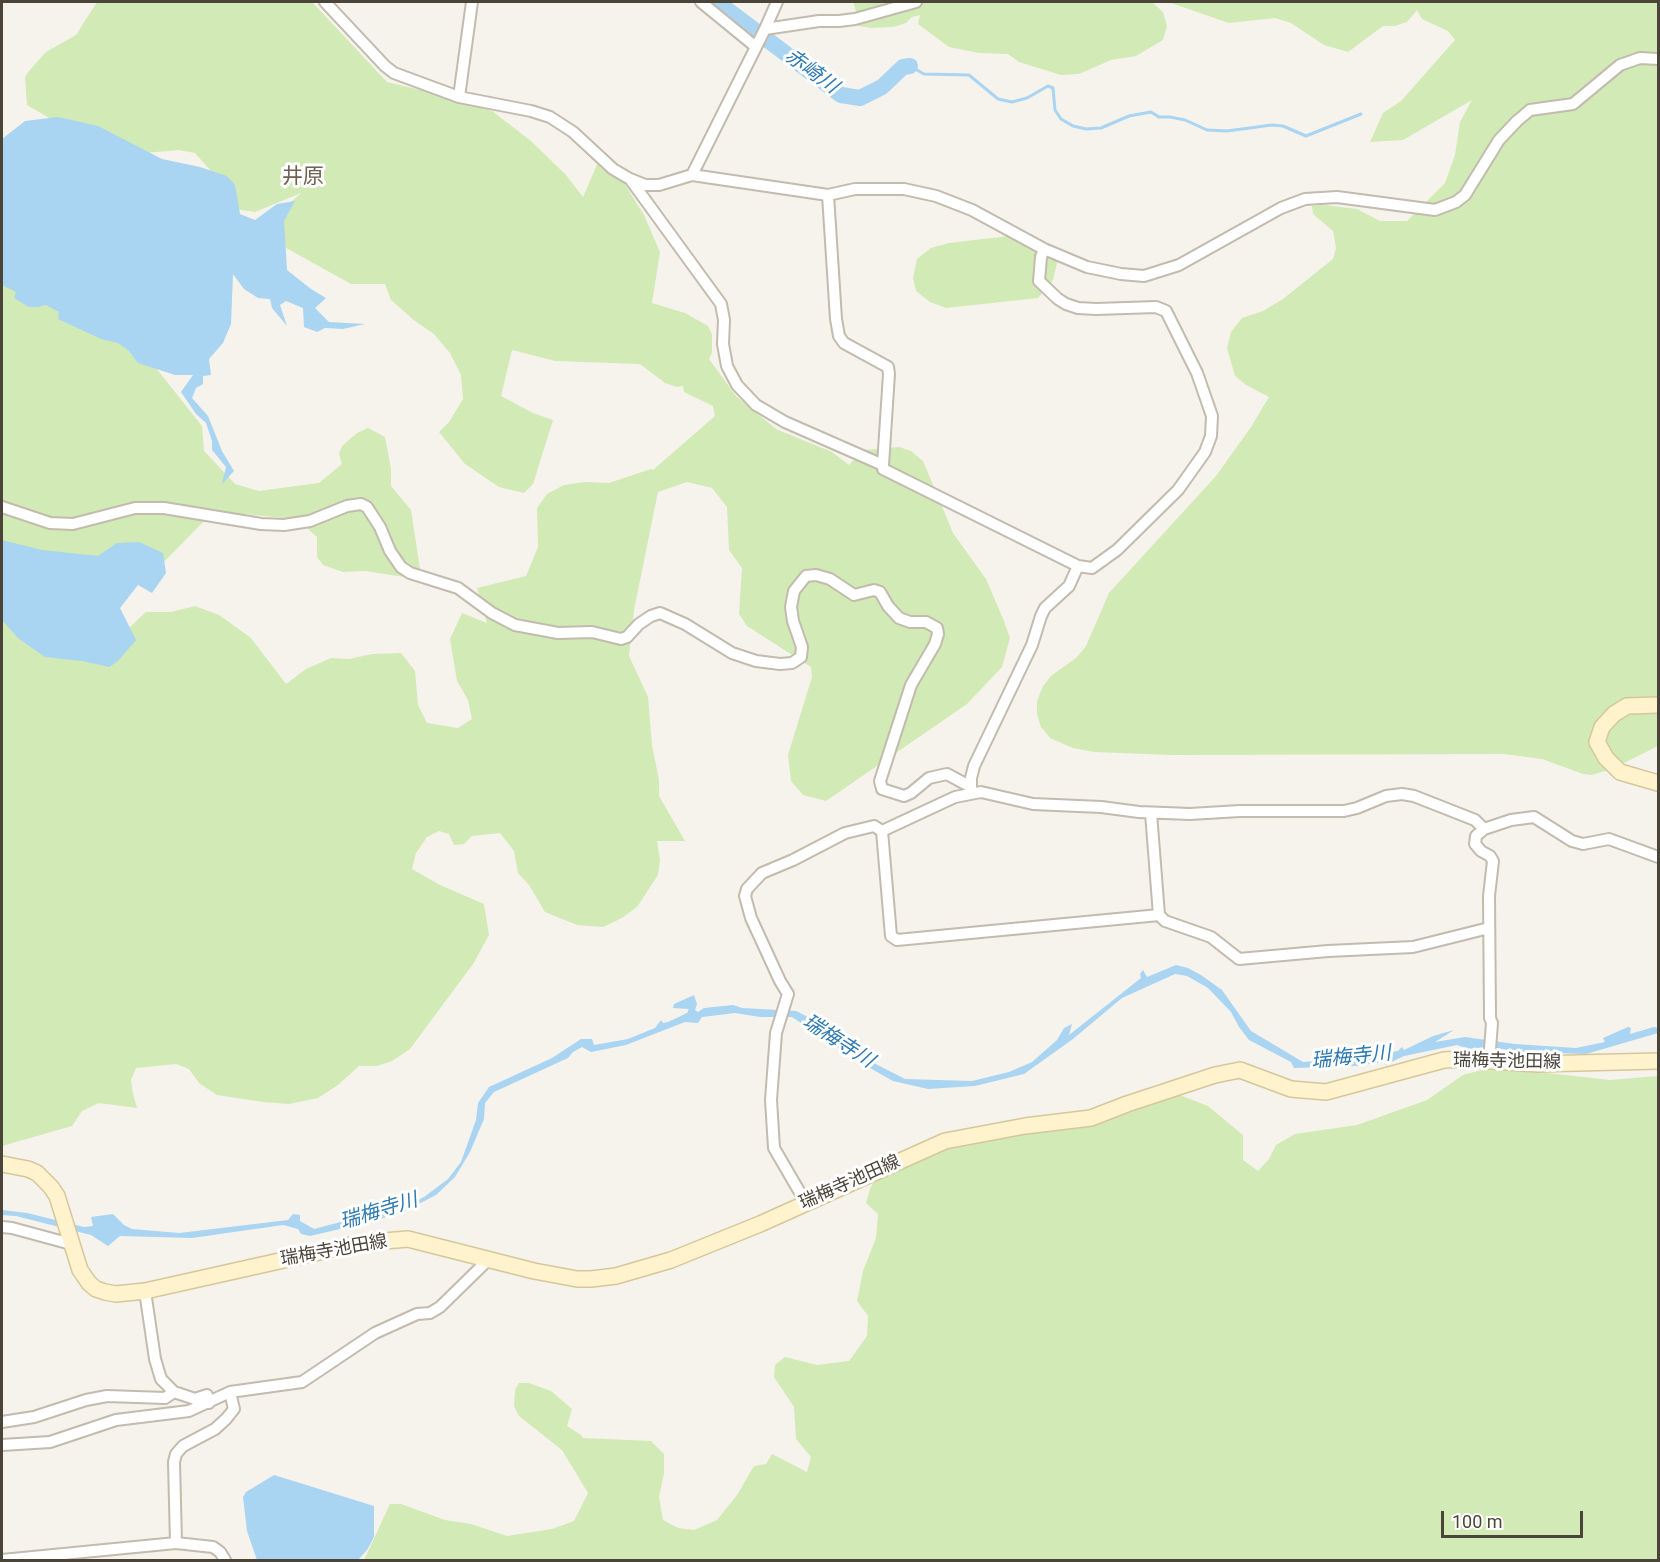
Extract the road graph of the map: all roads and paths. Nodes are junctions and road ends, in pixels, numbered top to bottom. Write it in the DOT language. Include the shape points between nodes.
graph roads {
  1 [pos="326,2"];
  2 [pos="471,2"];
  3 [pos="701,2"];
  4 [pos="777,2"];
  5 [pos="916,2"];
  6 [pos="765,29"];
  7 [pos="756,47"];
  8 [pos="1659,59"];
  9 [pos="459,97"];
  10 [pos="692,175"];
  11 [pos="630,179"];
  12 [pos="828,195"];
  13 [pos="1044,249"];
  14 [pos="883,465"];
  15 [pos="2,507"];
  16 [pos="1078,566"];
  17 [pos="1659,705"];
  18 [pos="1659,783"];
  19 [pos="971,790"];
  20 [pos="1151,813"];
  21 [pos="1484,829"];
  22 [pos="882,831"];
  23 [pos="1659,857"];
  24 [pos="1159,915"];
  25 [pos="1489,928"];
  26 [pos="1659,1061"];
  27 [pos="1489,1062"];
  28 [pos="2,1164"];
  29 [pos="806,1203"];
  30 [pos="2,1227"];
  31 [pos="71,1244"];
  32 [pos="485,1260"];
  33 [pos="145,1291"];
  34 [pos="174,1392"];
  35 [pos="230,1392"];
  36 [pos="209,1403"];
  37 [pos="2,1422"];
  38 [pos="2,1445"];
  39 [pos="176,1543"];
  40 [pos="2,1560"];
  41 [pos="225,1560"];
  1 -- 9 [label="street" via="394,73"];
  2 -- 9 [label="street"];
  3 -- 7 [label="street"];
  4 -- 6 [label="street"];
  5 -- 6 [label="street" via="855,19"];
  6 -- 7 [label="street"];
  7 -- 10 [label="street"];
  8 -- 13 [label="street" via="1640,58 1620,65 1573,104 1530,110 1499,140 1465,195 1435,210 1337,197 1305,199 1273,212 1179,265 1144,276 1087,267"];
  9 -- 11 [label="street" via="550,117"];
  10 -- 11 [label="street" via="659,185"];
  10 -- 12 [label="street"];
  11 -- 14 [label="street" via="721,304 727,366 736,385 756,405 785,422"];
  12 -- 13 [label="street" via="855,189 904,189 936,196 972,210"];
  12 -- 14 [label="street" via="839,336 844,343 888,367"];
  13 -- 16 [label="street" via="1039,281 1066,304 1096,309 1156,307 1166,311 1197,372 1212,416 1211,436 1204,452 1178,490 1117,550 1092,568"];
  14 -- 16 [label="street"];
  15 -- 19 [label="street" via="50,523 73,524 135,508 164,508 284,525 361,504 380,527 401,567 458,588 515,624 621,639 660,613 732,653 780,664 801,657 791,607 794,591 806,576 830,579 855,596 874,590 880,592 898,618 926,622 937,628 938,634 911,685 880,781 882,789 904,796 929,778 947,774"];
  16 -- 19 [label="street" via="1069,586 1041,616 1032,645 974,766"];
  17 -- 18 [label="main road" via="1627,706 1602,727 1597,742 1605,758 1620,772"];
  19 -- 20 [label="street" via="1033,804"];
  19 -- 22 [label="street"];
  20 -- 21 [label="street" via="1344,811 1402,794 1474,820"];
  20 -- 24 [label="street"];
  21 -- 23 [label="street" via="1534,817 1572,841 1583,844 1610,839"];
  21 -- 25 [label="street" via="1475,843 1493,861"];
  22 -- 24 [label="street" via="891,936 897,940"];
  22 -- 29 [label="street" via="874,826 845,833 762,873 745,896 751,918 788,994 778,1026 771,1100 774,1148"];
  24 -- 25 [label="street" via="1165,921 1210,937 1239,958 1413,947"];
  25 -- 27 [label="street"];
  26 -- 27 [label="main road, 瑞梅寺池田線"];
  27 -- 29 [label="main road, 瑞梅寺池田線" via="1444,1060 1326,1092 1291,1089 1240,1070 1215,1075 1091,1118 945,1141"];
  28 -- 31 [label="main road, 瑞梅寺池田線" via="37,1173 51,1187"];
  29 -- 32 [label="main road, 瑞梅寺池田線" via="671,1260 616,1276 577,1279"];
  30 -- 31 [label="street"];
  31 -- 33 [label="main road, 瑞梅寺池田線" via="80,1270 96,1289 116,1294"];
  32 -- 33 [label="main road, 瑞梅寺池田線" via="408,1239 360,1243"];
  32 -- 35 [label="street" via="440,1307 375,1333 302,1382"];
  33 -- 34 [label="street" via="158,1371"];
  34 -- 36 [label="street" via="195,1399 207,1395"];
  34 -- 37 [label="street" via="165,1398 107,1396"];
  35 -- 36 [label="street"];
  35 -- 39 [label="street" via="234,1409 226,1419 176,1454"];
  36 -- 38 [label="street" via="182,1412 116,1420 50,1442"];
  39 -- 40 [label="street"];
  39 -- 41 [label="street" via="213,1547"];
}
